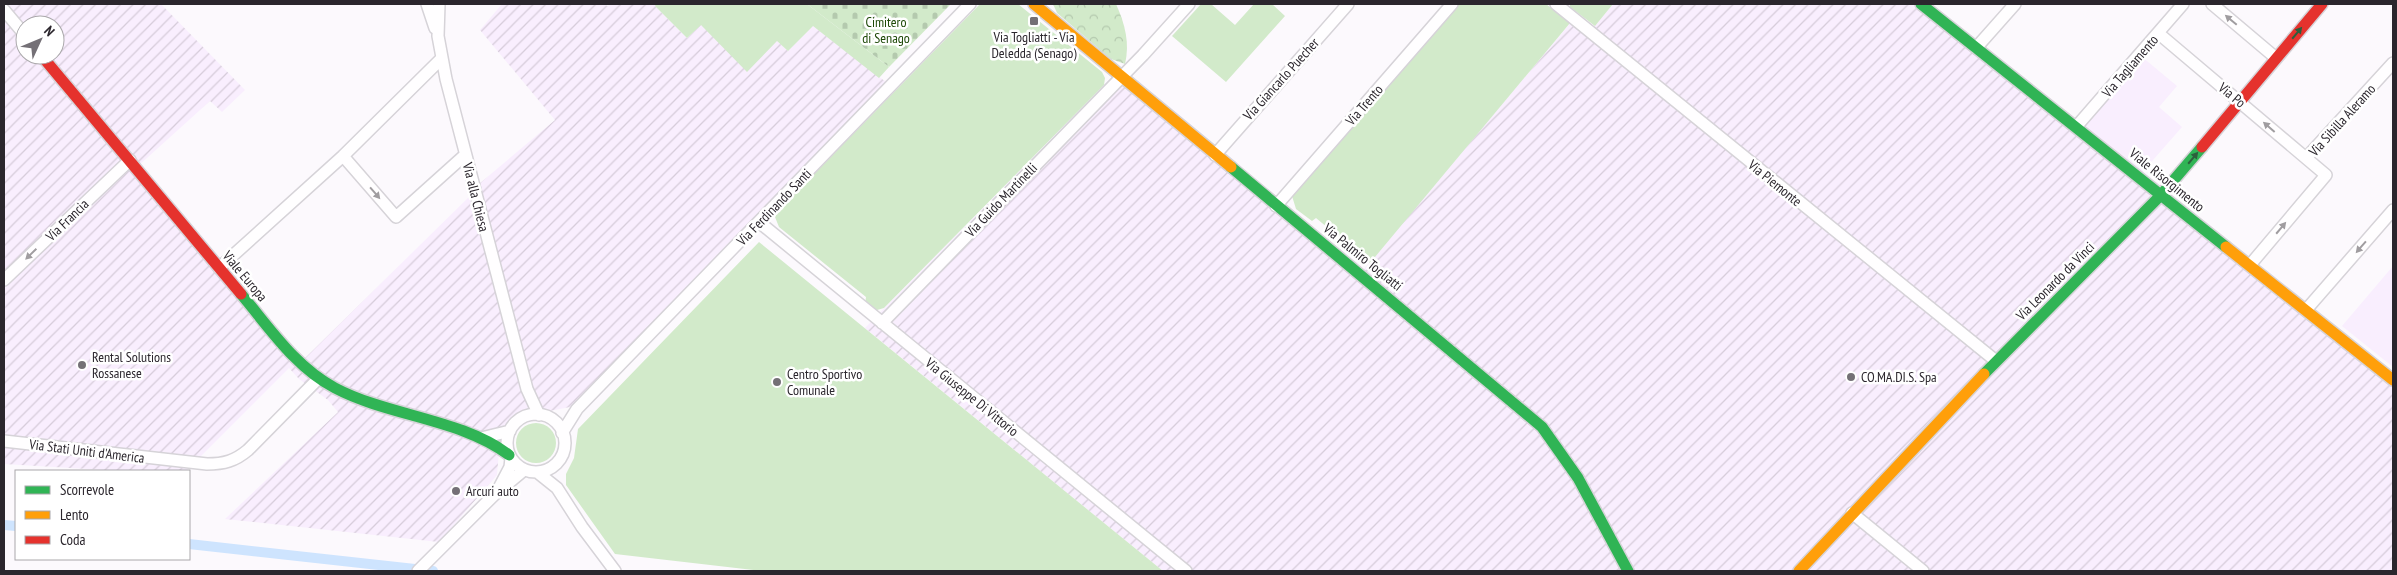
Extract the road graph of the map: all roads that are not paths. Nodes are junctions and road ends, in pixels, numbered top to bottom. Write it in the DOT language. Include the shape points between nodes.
graph roads {
  1 [pos="427,4"];
  2 [pos="440,4"];
  3 [pos="970,4"];
  4 [pos="1189,4"];
  5 [pos="1348,4"];
  6 [pos="1452,4"];
  7 [pos="1556,4"];
  8 [pos="1922,4"];
  9 [pos="2015,4"];
  10 [pos="2184,4"];
  11 [pos="2212,4"];
  12 [pos="2322,4"];
  13 [pos="1041,6"];
  14 [pos="4,10"];
  15 [pos="15,24"];
  16 [pos="2158,33"];
  17 [pos="438,36"];
  18 [pos="1976,48"];
  19 [pos="2276,58"];
  20 [pos="441,59"];
  21 [pos="2393,63"];
  22 [pos="49,65"];
  23 [pos="1121,76"];
  24 [pos="2240,102"];
  25 [pos="2076,127"];
  26 [pos="465,155"];
  27 [pos="1215,155"];
  28 [pos="343,156"];
  29 [pos="2306,158"];
  30 [pos="130,160"];
  31 [pos="2161,195"];
  32 [pos="1276,206"];
  33 [pos="2393,210"];
  34 [pos="759,222"];
  35 [pos="2250,265"];
  36 [pos="219,268"];
  37 [pos="4,280"];
  38 [pos="2306,310"];
  39 [pos="882,323"];
  40 [pos="1996,361"];
  41 [pos="317,380"];
  42 [pos="2393,380"];
  43 [pos="527,389"];
  44 [pos="577,409"];
  45 [pos="539,415"];
  46 [pos="523,418"];
  47 [pos="551,419"];
  48 [pos="510,431"];
  49 [pos="562,433"];
  50 [pos="482,438"];
  51 [pos="4,440"];
  52 [pos="510,456"];
  53 [pos="556,464"];
  54 [pos="524,470"];
  55 [pos="537,472"];
  56 [pos="557,488"];
  57 [pos="494,495"];
  58 [pos="1852,512"];
  59 [pos="418,571"];
  60 [pos="615,571"];
  61 [pos="1186,571"];
  62 [pos="1628,571"];
  63 [pos="1799,571"];
  64 [pos="1923,571"];
  1 -- 17 [label="street"];
  2 -- 17 [label="street, Via alla Chiesa"];
  3 -- 34 [label="street, Via Ferdinando Santi"];
  4 -- 23 [label="street, Via Guido Martinelli"];
  5 -- 27 [label="street, Via Giancarlo Puecher"];
  6 -- 32 [label="street, Via Trento"];
  7 -- 40 [label="street, Via Piemonte"];
  8 -- 18 [label="street, Viale Risorgimento"];
  9 -- 18 [label="street"];
  10 -- 16 [label="street, Via Tagliamento"];
  19 -- 11 [label="street, one-way"];
  19 -- 12 [label="street, Via Leonardo da Vinci, one-way"];
  13 -- 23 [label="street, Via Palmiro Togliatti"];
  14 -- 15 [label="street"];
  16 -- 24 [label="street, Via Po"];
  16 -- 25 [label="street, Via Tagliamento"];
  17 -- 20 [label="street, Via alla Chiesa"];
  18 -- 25 [label="street, Viale Risorgimento"];
  19 -- 24 [label="street, Via Leonardo da Vinci"];
  20 -- 26 [label="street, Via alla Chiesa"];
  20 -- 28 [label="street"];
  21 -- 29 [label="street, Via Sibilla Aleramo"];
  22 -- 30 [label="street, Viale Europa"];
  23 -- 27 [label="street, Via Palmiro Togliatti"];
  23 -- 39 [label="street, Via Guido Martinelli"];
  29 -- 24 [label="street, Via Po, one-way"];
  31 -- 24 [label="street, Via Leonardo da Vinci, one-way"];
  25 -- 31 [label="street, Viale Risorgimento"];
  28 -- 26 [label="street, one-way" via="396,217"];
  26 -- 43 [label="street, Via alla Chiesa"];
  27 -- 32 [label="street, Via Palmiro Togliatti"];
  28 -- 36 [label="street"];
  35 -- 29 [label="street, Via Sibilla Aleramo, one-way" via="2326,175"];
  30 -- 36 [label="street, Viale Europa"];
  30 -- 37 [label="street, Via Francia, one-way"];
  31 -- 35 [label="street, Viale Risorgimento"];
  31 -- 40 [label="street, Via Leonardo da Vinci"];
  32 -- 62 [label="street, Via Palmiro Togliatti" via="1542,427 1573,472"];
  33 -- 38 [label="street, one-way"];
  34 -- 39 [label="street, Via Giuseppe Di Vittorio"];
  34 -- 44 [label="street, Via Ferdinando Santi"];
  35 -- 38 [label="street, Viale Risorgimento"];
  36 -- 41 [label="street, Viale Europa"];
  38 -- 42 [label="street, Viale Risorgimento"];
  39 -- 61 [label="street, Via Giuseppe Di Vittorio"];
  40 -- 58 [label="street, Via Leonardo da Vinci"];
  41 -- 50 [label="street, Viale Europa" via="347,395"];
  41 -- 51 [label="street, Via Stati Uniti d'America" via="248,450 236,460 222,464"];
  43 -- 45 [label="street, Via alla Chiesa"];
  43 -- 46 [label="street, Via alla Chiesa"];
  44 -- 47 [label="street, Via Ferdinando Santi"];
  44 -- 49 [label="street, Via Ferdinando Santi"];
  45 -- 46 [label="street"];
  45 -- 47 [label="street"];
  46 -- 48 [label="street"];
  47 -- 49 [label="street"];
  48 -- 50 [label="street"];
  48 -- 52 [label="street" via="507,447"];
  49 -- 53 [label="street" via="564,450"];
  50 -- 52 [label="street, Viale Europa"];
  52 -- 54 [label="street"];
  52 -- 57 [label="street" via="507,473"];
  53 -- 55 [label="street"];
  53 -- 56 [label="street"];
  54 -- 55 [label="street"];
  54 -- 57 [label="street"];
  55 -- 56 [label="street"];
  56 -- 60 [label="street"];
  57 -- 59 [label="street"];
  58 -- 63 [label="street, Via Leonardo da Vinci"];
  58 -- 64 [label="street"];
}
